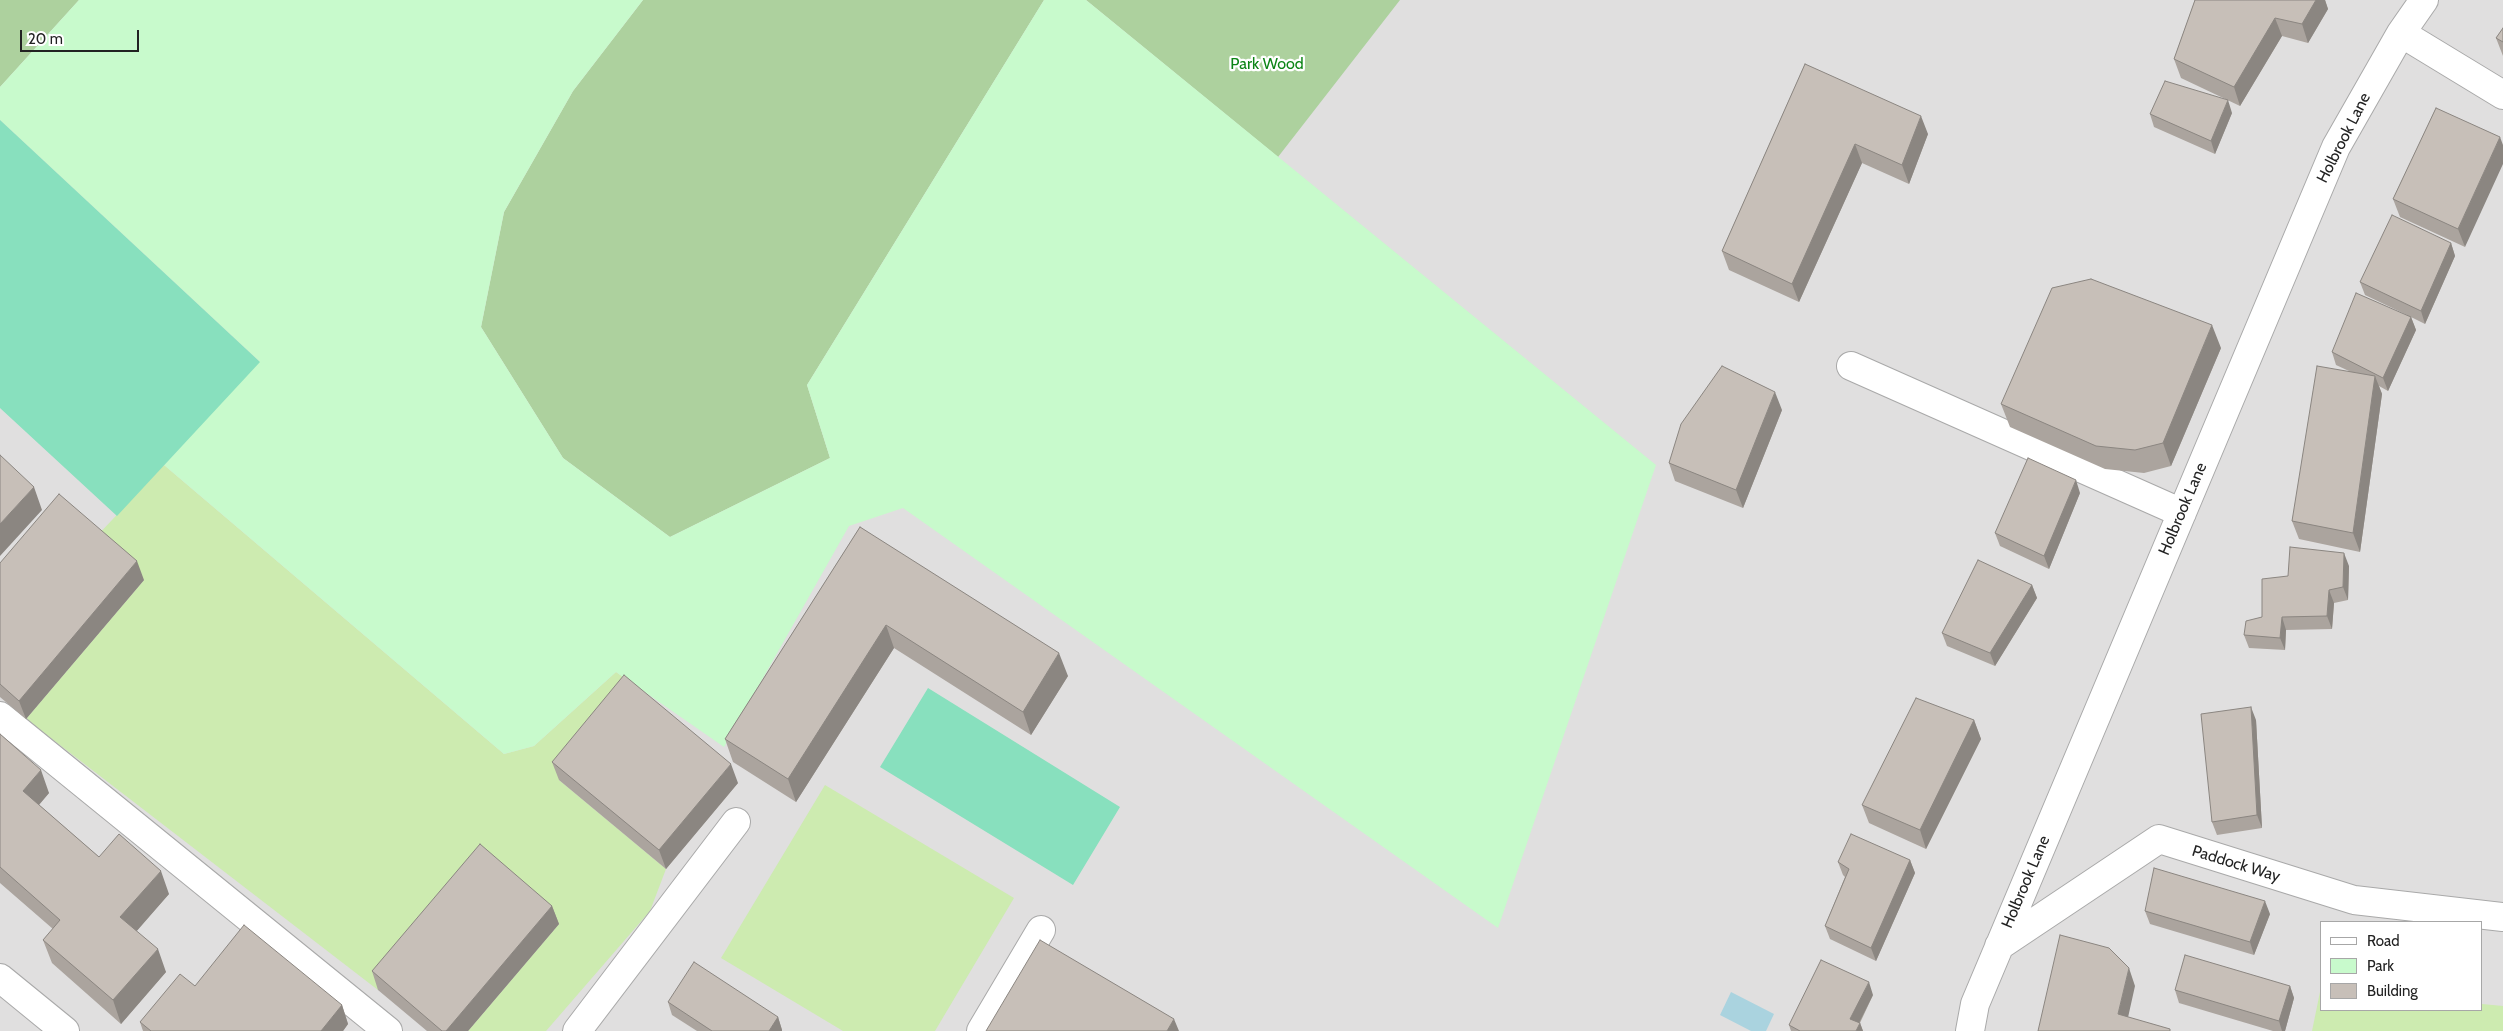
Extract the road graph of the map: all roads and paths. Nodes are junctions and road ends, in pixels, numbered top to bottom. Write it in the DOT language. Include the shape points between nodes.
graph roads {
  1 [pos="2424,0"];
  2 [pos="2401,33"];
  3 [pos="2503,95"];
  4 [pos="1851,366"];
  5 [pos="2182,513"];
  6 [pos="0,716"];
  7 [pos="736,822"];
  8 [pos="2503,916"];
  9 [pos="1041,930"];
  10 [pos="1999,946"];
  11 [pos="0,978"];
  12 [pos="65,1031"];
  13 [pos="388,1031"];
  14 [pos="577,1031"];
  15 [pos="981,1031"];
  16 [pos="1970,1031"];
  1 -- 2 [label="street, Holbrook Lane"];
  2 -- 3 [label="street"];
  2 -- 5 [label="street, Holbrook Lane" via="2336,147"];
  4 -- 5 [label="street"];
  5 -- 10 [label="street, Holbrook Lane"];
  6 -- 13 [label="street"];
  7 -- 14 [label="street"];
  8 -- 10 [label="street, Paddock Way" via="2354,900 2159,840"];
  9 -- 15 [label="street"];
  10 -- 16 [label="street, Holbrook Lane" via="1975,1004"];
  11 -- 12 [label="street"];
}
